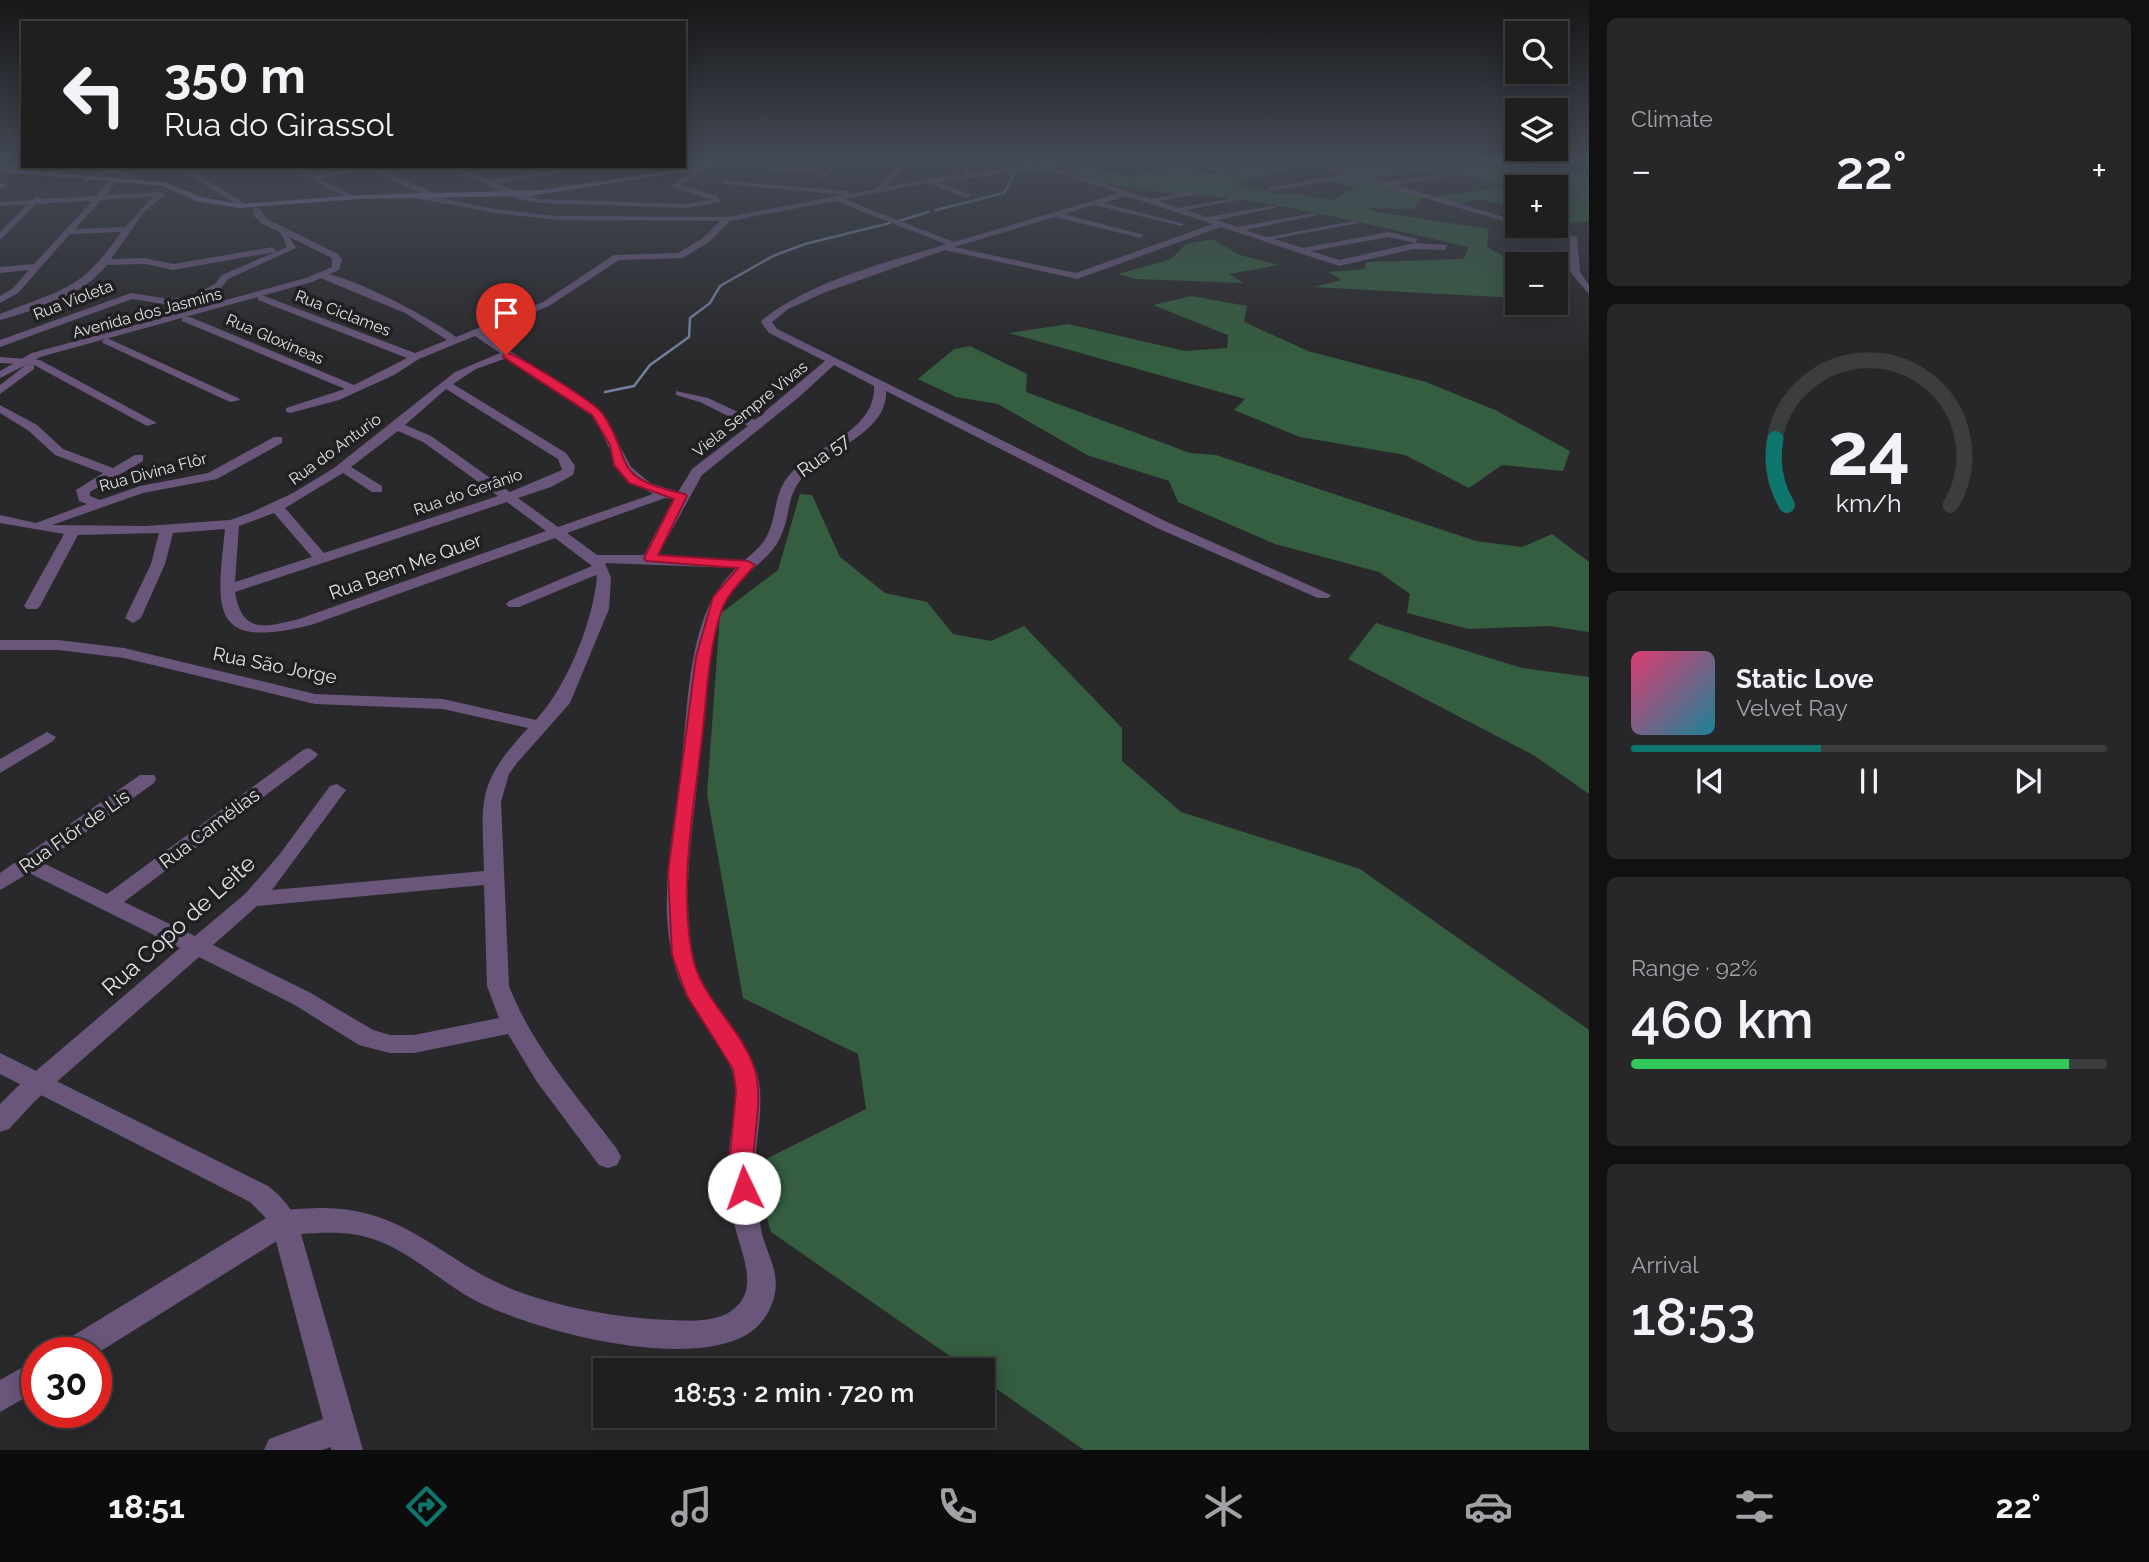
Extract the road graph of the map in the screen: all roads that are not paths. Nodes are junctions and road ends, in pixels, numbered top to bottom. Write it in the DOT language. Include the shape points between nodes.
graph roads {
  1 [pos="73,226"];
  2 [pos="131,226"];
  3 [pos="275,226"];
  4 [pos="720,226"];
  5 [pos="903,226"];
  6 [pos="1019,226"];
  7 [pos="1100,226"];
  8 [pos="1217,226"];
  9 [pos="1227,226"];
  10 [pos="1255,226"];
  11 [pos="1340,226"];
  12 [pos="128,229"];
  13 [pos="1237,229"];
  14 [pos="284,231"];
  15 [pos="68,232"];
  16 [pos="1140,235"];
  17 [pos="1261,237"];
  18 [pos="1281,237"];
  19 [pos="1568,237"];
  20 [pos="1415,241"];
  21 [pos="1370,242"];
  22 [pos="293,246"];
  23 [pos="950,247"];
  24 [pos="1445,247"];
  25 [pos="1394,250"];
  26 [pos="104,262"];
  27 [pos="36,267"];
  28 [pos="0,270"];
  29 [pos="321,275"];
  30 [pos="309,280"];
  31 [pos="1589,291"];
  32 [pos="261,299"];
  33 [pos="0,300"];
  34 [pos="0,317"];
  35 [pos="186,319"];
  36 [pos="478,334"];
  37 [pos="107,341"];
  38 [pos="456,341"];
  39 [pos="0,344"];
  40 [pos="506,355"];
  41 [pos="415,357"];
  42 [pos="0,360"];
  43 [pos="23,360"];
  44 [pos="832,360"];
  45 [pos="36,362"];
  46 [pos="0,375"];
  47 [pos="445,384"];
  48 [pos="880,384"];
  49 [pos="353,389"];
  50 [pos="0,391"];
  51 [pos="681,393"];
  52 [pos="234,400"];
  53 [pos="0,408"];
  54 [pos="290,410"];
  55 [pos="151,423"];
  56 [pos="756,425"];
  57 [pos="397,426"];
  58 [pos="278,440"];
  59 [pos="139,458"];
  60 [pos="342,467"];
  61 [pos="112,472"];
  62 [pos="377,489"];
  63 [pos="664,494"];
  64 [pos="681,496"];
  65 [pos="507,498"];
  66 [pos="99,504"];
  67 [pos="278,509"];
  68 [pos="0,519"];
  69 [pos="232,524"];
  70 [pos="33,527"];
  71 [pos="74,528"];
  72 [pos="167,529"];
  73 [pos="556,533"];
  74 [pos="650,558"];
  75 [pos="322,560"];
  76 [pos="597,563"];
  77 [pos="748,565"];
  78 [pos="227,590"];
  79 [pos="1323,595"];
  80 [pos="513,604"];
  81 [pos="32,606"];
  82 [pos="133,618"];
  83 [pos="4,649"];
  84 [pos="541,726"];
  85 [pos="47,737"];
  86 [pos="309,754"];
  87 [pos="0,767"];
  88 [pos="148,779"];
  89 [pos="337,790"];
  90 [pos="28,864"];
  91 [pos="494,877"];
  92 [pos="0,883"];
  93 [pos="251,899"];
  94 [pos="110,902"];
  95 [pos="195,949"];
  96 [pos="513,1024"];
  97 [pos="0,1062"];
  98 [pos="37,1084"];
  99 [pos="0,1121"];
  100 [pos="608,1157"];
  101 [pos="284,1222"];
  102 [pos="97,1337"];
  103 [pos="21,1384"];
  104 [pos="0,1396"];
  105 [pos="344,1439"];
  106 [pos="280,1450"];
  1 -- 15 [label="street"];
  2 -- 12 [label="street"];
  3 -- 14 [label="street"];
  4 -- 36 [label="street" via="680,256 617,257 546,304 505,318"];
  5 -- 23 [label="street"];
  6 -- 23 [label="street"];
  7 -- 16 [label="street"];
  8 -- 23 [label="street" via="1074,276"];
  9 -- 13 [label="street"];
  10 -- 13 [label="street"];
  11 -- 18 [label="street"];
  12 -- 15 [label="street"];
  12 -- 26 [label="street"];
  13 -- 17 [label="street"];
  14 -- 22 [label="street"];
  14 -- 29 [label="street" via="335,256 335,268"];
  15 -- 27 [label="street"];
  17 -- 18 [label="street"];
  17 -- 25 [label="street" via="1341,264"];
  18 -- 20 [label="street" via="1314,249 1389,233"];
  19 -- 31 [label="street" via="1574,239 1575,272"];
  21 -- 25 [label="street"];
  22 -- 26 [label="street" via="173,267 145,261"];
  22 -- 39 [label="street, Rua Violeta" via="225,277 195,298 170,302 126,297"];
  23 -- 44 [label="street" via="837,285 769,318 767,326 773,331"];
  24 -- 25 [label="street"];
  26 -- 34 [label="street" via="79,285"];
  27 -- 28 [label="street"];
  27 -- 33 [label="street" via="13,293"];
  29 -- 30 [label="street, Avenida dos Jasmins"];
  29 -- 38 [label="street" via="387,302"];
  30 -- 32 [label="street, Avenida dos Jasmins"];
  30 -- 43 [label="street, Avenida dos Jasmins"];
  32 -- 35 [label="street, Avenida dos Jasmins"];
  32 -- 41 [label="street, Rua Ciclames"];
  35 -- 37 [label="street, Avenida dos Jasmins"];
  35 -- 49 [label="street, Rua Gloxineas"];
  36 -- 38 [label="street"];
  36 -- 40 [label="street"];
  37 -- 45 [label="street, Avenida dos Jasmins"];
  37 -- 52 [label="street"];
  38 -- 41 [label="street"];
  40 -- 47 [label="street, Rua do Anturio" via="466,367"];
  40 -- 63 [label="street" via="597,413 624,472"];
  41 -- 49 [label="street"];
  42 -- 43 [label="street"];
  43 -- 45 [label="street"];
  43 -- 46 [label="street, Avenida dos Jasmins"];
  44 -- 48 [label="street"];
  44 -- 56 [label="street, Viela Sempre Vivas"];
  45 -- 50 [label="street, Avenida dos Jasmins"];
  45 -- 55 [label="street"];
  47 -- 57 [label="street, Rua do Anturio"];
  47 -- 65 [label="street, Rua do Gerânio" via="568,461 565,475"];
  48 -- 77 [label="street, Rua 57" via="882,402 875,416 814,457 789,482 774,538"];
  48 -- 79 [label="street" via="1162,525"];
  49 -- 54 [label="street"];
  51 -- 56 [label="street"];
  53 -- 61 [label="street" via="71,458"];
  56 -- 64 [label="street, Viela Sempre Vivas" via="708,460"];
  57 -- 60 [label="street, Rua do Anturio"];
  57 -- 65 [label="street" via="427,439"];
  58 -- 66 [label="street, Rua Divina Flôr" via="212,476 140,490"];
  59 -- 61 [label="street"];
  60 -- 62 [label="street"];
  60 -- 67 [label="street, Rua do Anturio"];
  61 -- 66 [label="street" via="83,490 84,498"];
  63 -- 64 [label="street, Rua Bem Me Quer"];
  63 -- 73 [label="street, Rua Bem Me Quer"];
  64 -- 74 [label="street, Viela Sempre Vivas"];
  65 -- 73 [label="street"];
  65 -- 75 [label="street, Rua do Gerânio"];
  66 -- 70 [label="street, Rua Divina Flôr"];
  67 -- 69 [label="street, Rua do Anturio"];
  67 -- 75 [label="street"];
  68 -- 70 [label="street, Rua do Anturio"];
  69 -- 72 [label="street, Rua do Anturio"];
  69 -- 78 [label="street, Rua Bem Me Quer"];
  70 -- 71 [label="street, Rua do Anturio"];
  71 -- 72 [label="street, Rua do Anturio"];
  71 -- 81 [label="street"];
  72 -- 82 [label="street" via="158,564"];
  73 -- 76 [label="street"];
  73 -- 78 [label="street, Rua Bem Me Quer" via="268,633 235,620"];
  74 -- 76 [label="street"];
  74 -- 77 [label="street"];
  75 -- 78 [label="street, Rua do Gerânio"];
  76 -- 80 [label="street"];
  76 -- 84 [label="street" via="605,589 601,608 561,703"];
  77 -- 101 [label="street, Rua 57" via="720,597 714,612 704,657 677,872 682,955 694,990 744,1069 747,1091 741,1165 761,1294 751,1314 733,1327 707,1335 574,1321 513,1303 377,1227 348,1220"];
  83 -- 84 [label="street, Rua São Jorge" via="58,645 124,653 315,699 443,704"];
  84 -- 91 [label="street" via="500,774 492,802"];
  85 -- 87 [label="street"];
  86 -- 94 [label="street, Rua Camélias"];
  88 -- 90 [label="street, Rua Flôr de Lis"];
  89 -- 93 [label="street, Rua Copo de Leite"];
  90 -- 92 [label="street, Rua Flôr de Lis"];
  90 -- 94 [label="street"];
  91 -- 93 [label="street"];
  91 -- 96 [label="street" via="498,986"];
  93 -- 95 [label="street, Rua Copo de Leite"];
  94 -- 95 [label="street"];
  95 -- 96 [label="street" via="301,998 367,1038 390,1044 414,1044"];
  95 -- 98 [label="street, Rua Copo de Leite"];
  96 -- 100 [label="street"];
  97 -- 98 [label="street"];
  98 -- 99 [label="street, Rua Copo de Leite"];
  98 -- 101 [label="street" via="259,1194"];
  101 -- 102 [label="street"];
  101 -- 105 [label="street"];
  103 -- 104 [label="street"];
  105 -- 106 [label="street"];
}
